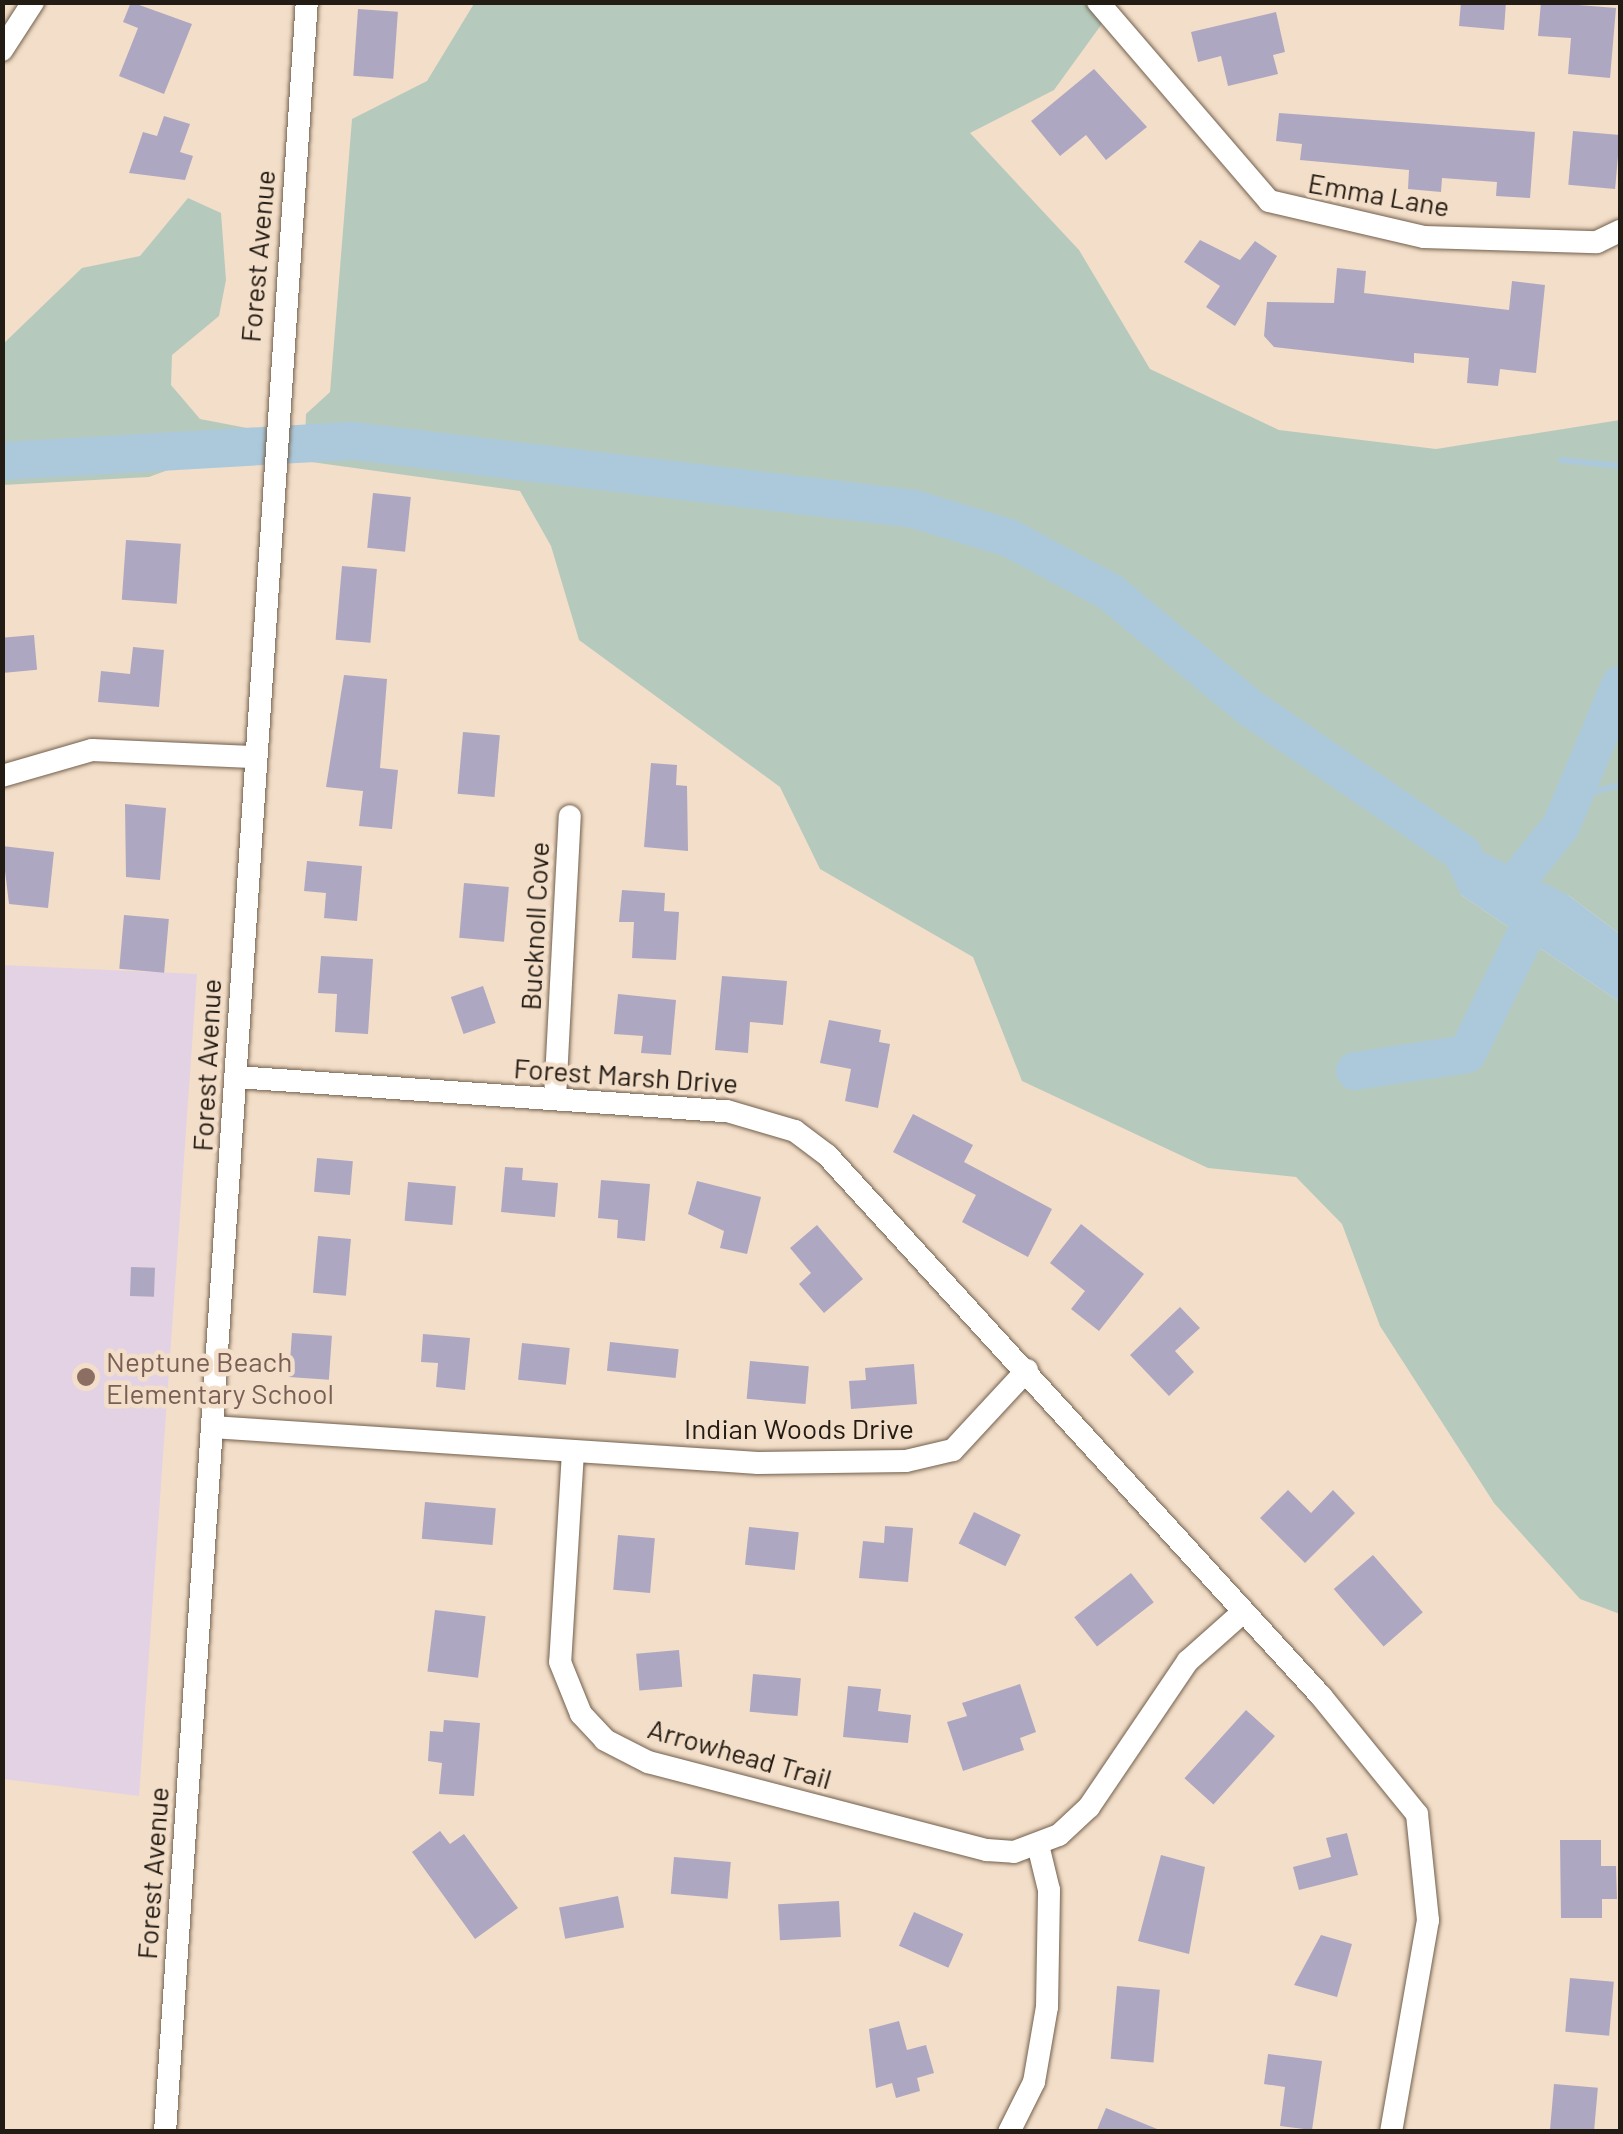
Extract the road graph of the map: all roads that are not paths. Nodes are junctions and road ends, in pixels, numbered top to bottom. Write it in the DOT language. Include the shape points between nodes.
graph roads {
  1 [pos="33,2"];
  2 [pos="307,2"];
  3 [pos="1098,2"];
  4 [pos="2,50"];
  5 [pos="1620,231"];
  6 [pos="252,757"];
  7 [pos="2,776"];
  8 [pos="570,816"];
  9 [pos="236,1077"];
  10 [pos="555,1098"];
  11 [pos="1027,1370"];
  12 [pos="212,1426"];
  13 [pos="573,1452"];
  14 [pos="1241,1614"];
  15 [pos="1038,1845"];
  16 [pos="165,2132"];
  17 [pos="1009,2132"];
  18 [pos="1391,2132"];
  1 -- 4 [label="street"];
  2 -- 6 [label="street, Forest Avenue"];
  3 -- 5 [label="street, Emma Lane" via="1269,201 1424,237 1597,242"];
  6 -- 7 [label="street" via="92,750"];
  6 -- 9 [label="street, Forest Avenue"];
  8 -- 10 [label="street, Bucknoll Cove"];
  9 -- 10 [label="street, Forest Marsh Drive"];
  9 -- 12 [label="street, Forest Avenue"];
  10 -- 11 [label="street, Forest Marsh Drive" via="737,1112 795,1131"];
  11 -- 13 [label="street, Indian Woods Drive" via="953,1450 929,1458 758,1463"];
  11 -- 14 [label="street"];
  12 -- 13 [label="street, Indian Woods Drive"];
  12 -- 16 [label="street, Forest Avenue"];
  13 -- 15 [label="street, Arrowhead Trail" via="560,1662 581,1714 604,1740 648,1762 987,1850"];
  14 -- 15 [label="street" via="1188,1661 1089,1807"];
  14 -- 18 [label="street" via="1417,1814 1428,1920"];
  15 -- 17 [label="street" via="1048,1890 1047,2008 1034,2082"];
}
